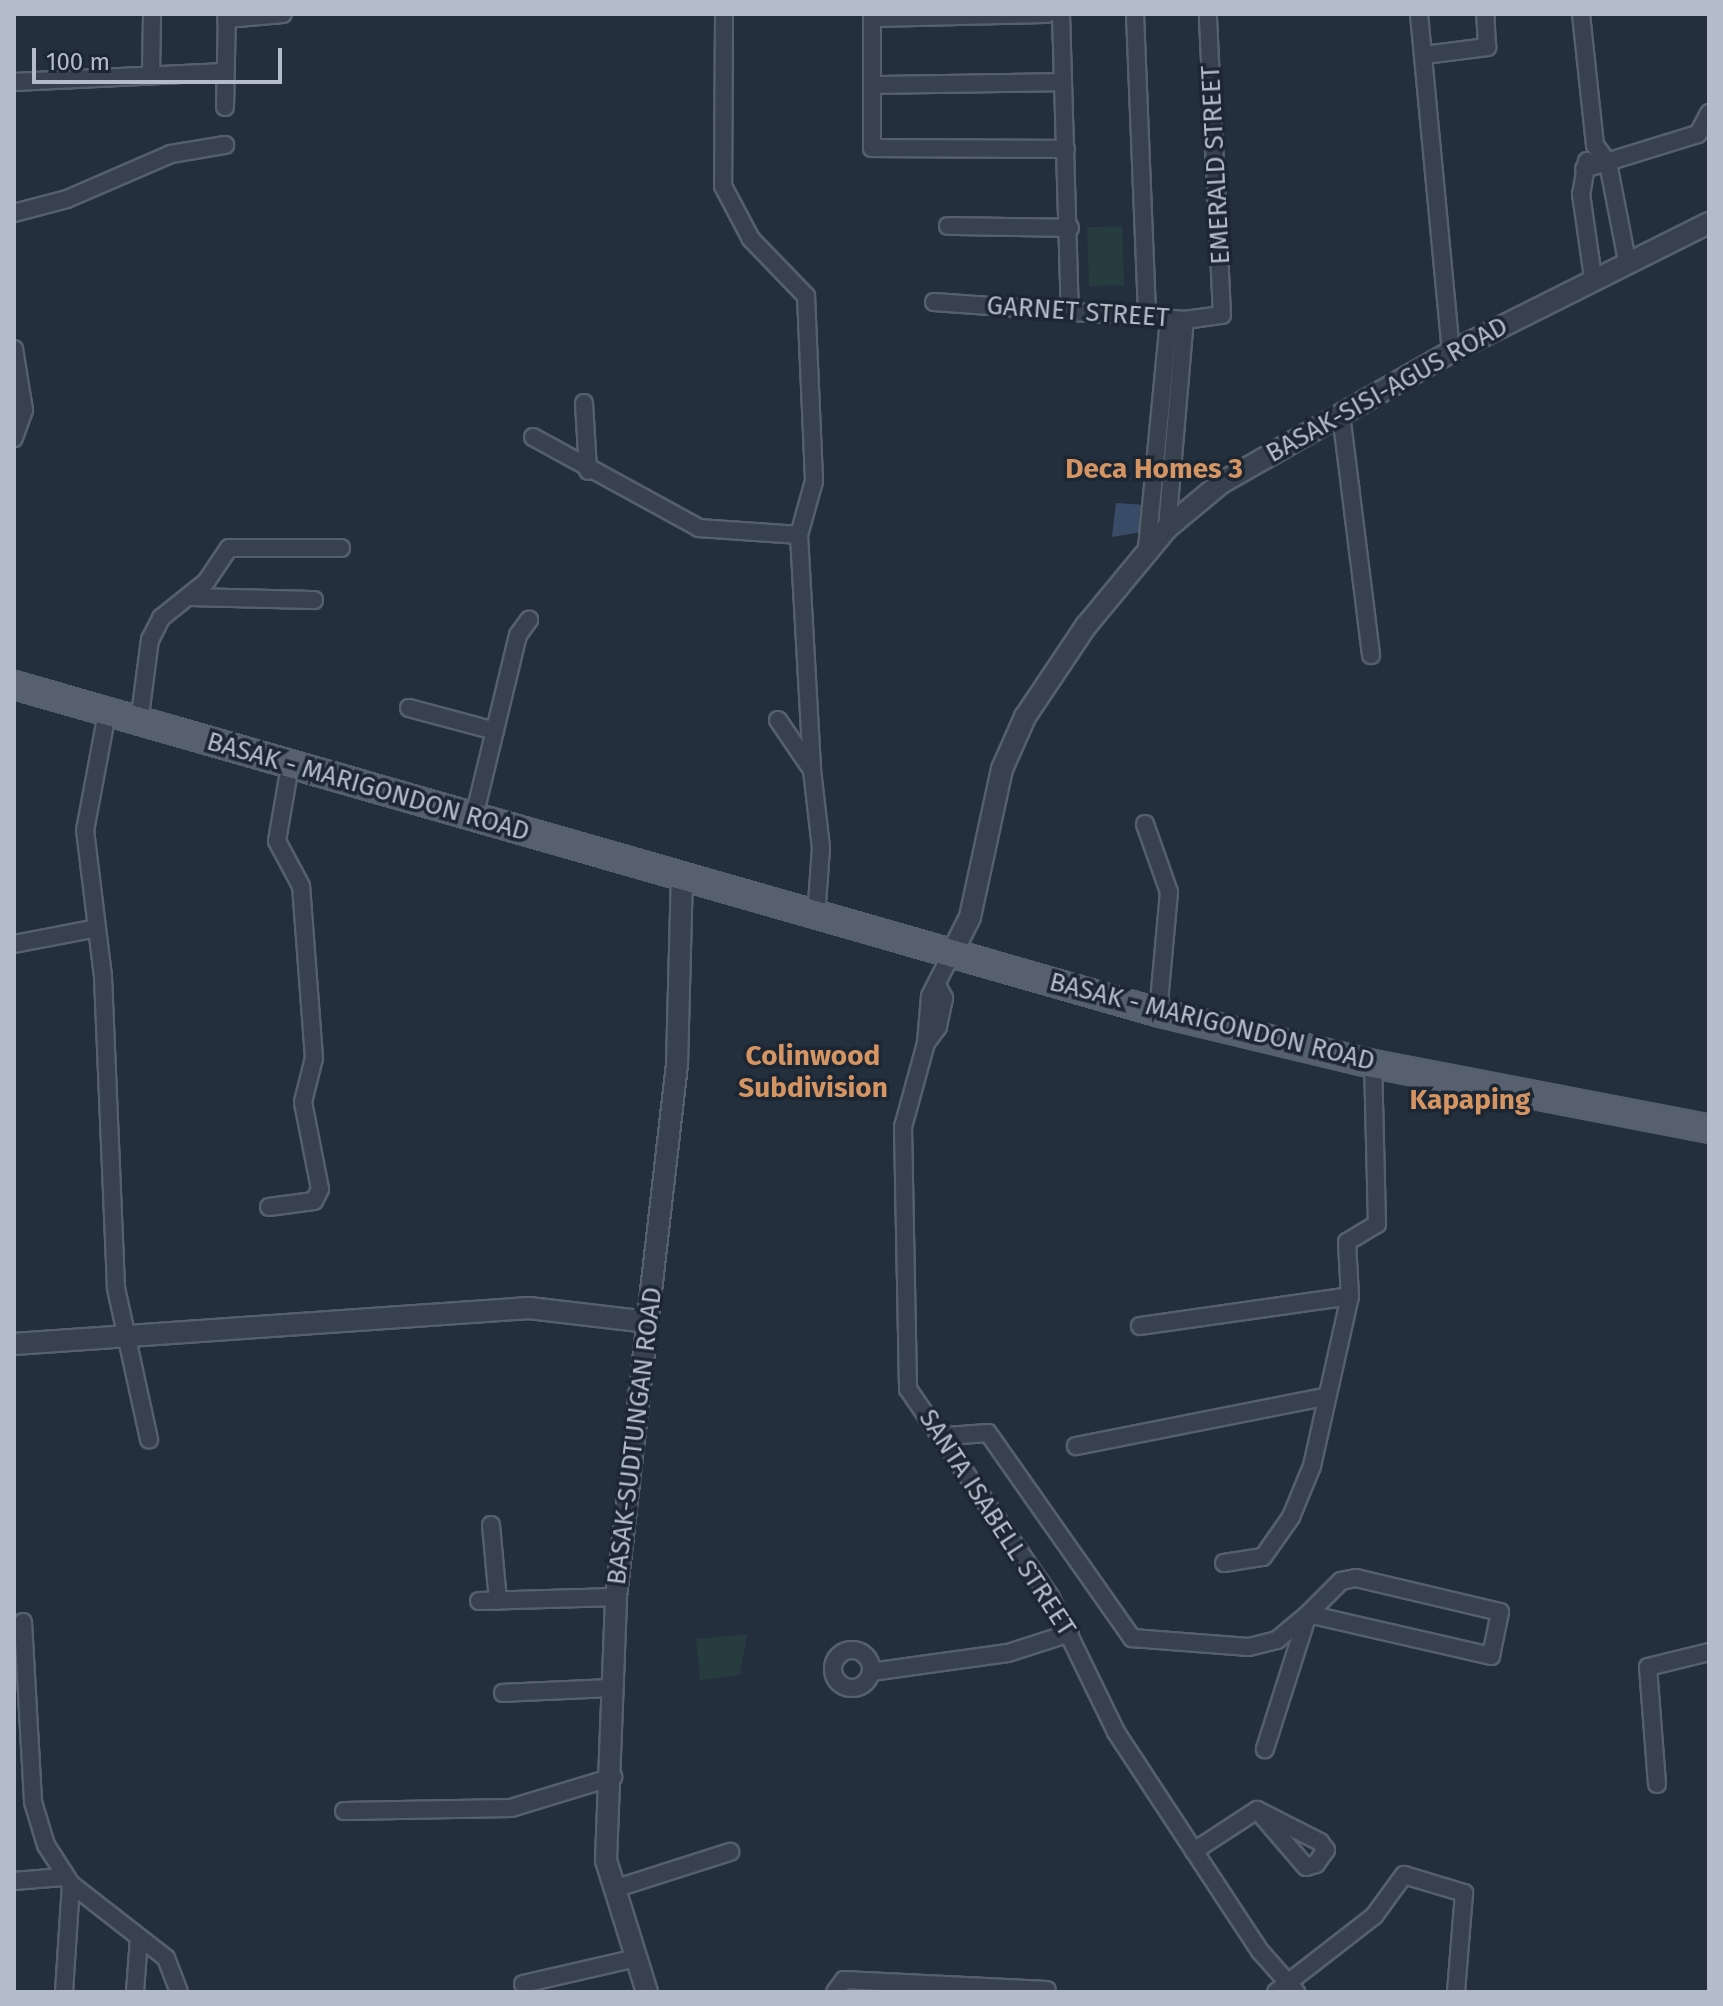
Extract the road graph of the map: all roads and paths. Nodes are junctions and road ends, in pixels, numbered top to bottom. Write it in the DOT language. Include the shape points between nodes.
graph roads {
  1 [pos="152,14"];
  2 [pos="283,14"];
  3 [pos="724,14"];
  4 [pos="1047,14"];
  5 [pos="1061,14"];
  6 [pos="1135,14"];
  7 [pos="1208,14"];
  8 [pos="1419,14"];
  9 [pos="1485,14"];
  10 [pos="1581,14"];
  11 [pos="226,16"];
  12 [pos="872,16"];
  13 [pos="1424,55"];
  14 [pos="225,72"];
  15 [pos="151,73"];
  16 [pos="14,82"];
  17 [pos="1062,82"];
  18 [pos="874,85"];
  19 [pos="225,107"];
  20 [pos="1709,113"];
  21 [pos="225,145"];
  22 [pos="1595,145"];
  23 [pos="1066,149"];
  24 [pos="1608,163"];
  25 [pos="1584,169"];
  26 [pos="14,213"];
  27 [pos="1709,223"];
  28 [pos="948,226"];
  29 [pos="1070,228"];
  30 [pos="1627,261"];
  31 [pos="1593,277"];
  32 [pos="934,302"];
  33 [pos="1070,311"];
  34 [pos="1222,315"];
  35 [pos="1147,316"];
  36 [pos="1177,319"];
  37 [pos="14,349"];
  38 [pos="1451,352"];
  39 [pos="584,403"];
  40 [pos="1341,414"];
  41 [pos="533,437"];
  42 [pos="14,438"];
  43 [pos="588,471"];
  44 [pos="1167,528"];
  45 [pos="799,535"];
  46 [pos="341,548"];
  47 [pos="1147,548"];
  48 [pos="188,597"];
  49 [pos="314,600"];
  50 [pos="529,620"];
  51 [pos="1371,655"];
  52 [pos="14,685"];
  53 [pos="409,708"];
  54 [pos="107,713"];
  55 [pos="778,720"];
  56 [pos="139,723"];
  57 [pos="495,731"];
  58 [pos="290,766"];
  59 [pos="812,770"];
  60 [pos="474,817"];
  61 [pos="1145,824"];
  62 [pos="682,874"];
  63 [pos="722,885"];
  64 [pos="817,904"];
  65 [pos="92,929"];
  66 [pos="14,944"];
  67 [pos="952,953"];
  68 [pos="1158,1012"];
  69 [pos="1373,1064"];
  70 [pos="1709,1129"];
  71 [pos="269,1207"];
  72 [pos="1350,1296"];
  73 [pos="648,1322"];
  74 [pos="1140,1326"];
  75 [pos="125,1332"];
  76 [pos="14,1344"];
  77 [pos="1324,1397"];
  78 [pos="947,1436"];
  79 [pos="149,1439"];
  80 [pos="1076,1446"];
  81 [pos="491,1525"];
  82 [pos="1224,1563"];
  83 [pos="616,1597"];
  84 [pos="479,1601"];
  85 [pos="498,1601"];
  86 [pos="1308,1614"];
  87 [pos="23,1622"];
  88 [pos="1070,1633"];
  89 [pos="1709,1652"];
  90 [pos="20,1654"];
  91 [pos="871,1672"];
  92 [pos="614,1688"];
  93 [pos="503,1693"];
  94 [pos="20,1726"];
  95 [pos="1265,1749"];
  96 [pos="613,1777"];
  97 [pos="1657,1784"];
  98 [pos="14,1802"];
  99 [pos="33,1802"];
  100 [pos="1257,1810"];
  101 [pos="344,1811"];
  102 [pos="1194,1851"];
  103 [pos="730,1852"];
  104 [pos="67,1880"];
  105 [pos="14,1881"];
  106 [pos="614,1889"];
  107 [pos="139,1938"];
  108 [pos="632,1959"];
  109 [pos="523,1984"];
  110 [pos="1285,1989"];
  111 [pos="1047,1990"];
  112 [pos="64,1992"];
  113 [pos="135,1992"];
  114 [pos="179,1992"];
  115 [pos="647,1992"];
  116 [pos="835,1992"];
  117 [pos="1456,1992"];
  1 -- 15 [label="street"];
  2 -- 11 [label="street"];
  3 -- 45 [label="street" via="723,186 751,239 806,296 814,481"];
  4 -- 12 [label="street"];
  5 -- 17 [label="street"];
  6 -- 35 [label="street"];
  7 -- 34 [label="street, EMERALD STREET"];
  8 -- 13 [label="street"];
  9 -- 13 [label="street" via="1487,47"];
  10 -- 22 [label="street"];
  11 -- 14 [label="street"];
  12 -- 18 [label="street"];
  13 -- 38 [label="street"];
  14 -- 15 [label="street"];
  14 -- 19 [label="street"];
  15 -- 16 [label="street"];
  17 -- 18 [label="street"];
  17 -- 23 [label="street"];
  18 -- 23 [label="street" via="872,148"];
  20 -- 24 [label="street" via="1698,134"];
  21 -- 26 [label="street" via="171,154 67,199"];
  22 -- 24 [label="street"];
  22 -- 25 [label="street"];
  23 -- 29 [label="street"];
  24 -- 25 [label="street"];
  24 -- 30 [label="street"];
  25 -- 31 [label="street"];
  27 -- 30 [label="street, BASAK-SISI-AGUS ROAD"];
  28 -- 29 [label="street"];
  29 -- 33 [label="street"];
  30 -- 31 [label="street, BASAK-SISI-AGUS ROAD"];
  31 -- 38 [label="street, BASAK-SISI-AGUS ROAD"];
  32 -- 33 [label="street, GARNET STREET"];
  33 -- 35 [label="street, GARNET STREET"];
  34 -- 36 [label="street, GARNET STREET"];
  35 -- 36 [label="street, GARNET STREET"];
  36 -- 44 [label="street"];
  36 -- 47 [label="street"];
  37 -- 42 [label="street" via="24,410"];
  38 -- 40 [label="street, BASAK-SISI-AGUS ROAD"];
  39 -- 43 [label="street"];
  40 -- 44 [label="street, BASAK-SISI-AGUS ROAD" via="1221,483"];
  40 -- 51 [label="street"];
  41 -- 43 [label="street"];
  43 -- 45 [label="street" via="657,499 699,528"];
  44 -- 47 [label="street, BASAK-SISI-AGUS ROAD"];
  45 -- 59 [label="street"];
  46 -- 48 [label="street" via="240,542"];
  47 -- 67 [label="street, BASAK-SISI-AGUS ROAD" via="1025,717 1002,769 970,917"];
  48 -- 49 [label="street"];
  48 -- 56 [label="street" via="161,618 150,640"];
  50 -- 57 [label="street"];
  52 -- 54 [label="main road, BASAK - MARIGONDON ROAD"];
  53 -- 57 [label="street"];
  54 -- 56 [label="main road, BASAK - MARIGONDON ROAD"];
  54 -- 65 [label="street" via="85,830"];
  55 -- 59 [label="street"];
  56 -- 58 [label="main road, BASAK - MARIGONDON ROAD"];
  57 -- 60 [label="street"];
  58 -- 60 [label="main road, BASAK - MARIGONDON ROAD"];
  58 -- 71 [label="street" via="277,841 301,886 314,1058 303,1102 320,1189 314,1201"];
  59 -- 64 [label="street" via="821,848"];
  60 -- 62 [label="main road, BASAK - MARIGONDON ROAD"];
  61 -- 68 [label="street" via="1169,892"];
  62 -- 63 [label="main road, BASAK - MARIGONDON ROAD"];
  62 -- 73 [label="street, BASAK-SUDTUNGAN ROAD" via="677,1064"];
  63 -- 64 [label="main road, BASAK - MARIGONDON ROAD" via="767,888"];
  63 -- 67 [label="main road, BASAK - MARIGONDON ROAD" via="761,903"];
  64 -- 67 [label="main road, BASAK - MARIGONDON ROAD" via="933,939"];
  65 -- 66 [label="street"];
  65 -- 75 [label="street" via="103,977 116,1288"];
  67 -- 68 [label="main road, BASAK - MARIGONDON ROAD"];
  67 -- 78 [label="street, SANTA ISABELL STREET" via="938,987 944,998 938,1027 926,1043 903,1127 906,1378"];
  68 -- 69 [label="main road, BASAK - MARIGONDON ROAD"];
  69 -- 70 [label="main road, BASAK - MARIGONDON ROAD"];
  69 -- 72 [label="street" via="1377,1224 1347,1242"];
  72 -- 74 [label="street"];
  72 -- 77 [label="street"];
  73 -- 75 [label="street" via="529,1308"];
  73 -- 83 [label="street, BASAK-SUDTUNGAN ROAD"];
  75 -- 76 [label="street"];
  75 -- 79 [label="street"];
  77 -- 80 [label="street"];
  77 -- 82 [label="street" via="1312,1466 1291,1517 1263,1557"];
  78 -- 86 [label="street" via="988,1433 1132,1638 1175,1647 1249,1647 1277,1640"];
  78 -- 88 [label="street, SANTA ISABELL STREET"];
  81 -- 85 [label="street"];
  83 -- 85 [label="street"];
  83 -- 92 [label="street, BASAK-SUDTUNGAN ROAD"];
  84 -- 85 [label="street"];
  86 -- 86 [label="street" via="1491,1656 1500,1612 1356,1578 1341,1581"];
  86 -- 95 [label="street"];
  87 -- 90 [label="street"];
  88 -- 91 [label="street" via="1008,1653"];
  88 -- 102 [label="street, SANTA ISABELL STREET" via="1116,1732"];
  89 -- 97 [label="street" via="1648,1667"];
  90 -- 94 [label="street"];
  92 -- 93 [label="street"];
  92 -- 96 [label="street, BASAK-SUDTUNGAN ROAD"];
  94 -- 99 [label="street"];
  96 -- 101 [label="street" via="511,1808"];
  96 -- 106 [label="street, BASAK-SUDTUNGAN ROAD" via="606,1860"];
  98 -- 99 [label="street"];
  99 -- 104 [label="street"];
  100 -- 102 [label="street"];
  102 -- 110 [label="street, SANTA ISABELL STREET"];
  103 -- 106 [label="street"];
  104 -- 105 [label="street"];
  104 -- 107 [label="street"];
  104 -- 112 [label="street"];
  106 -- 108 [label="street, BASAK-SUDTUNGAN ROAD"];
  107 -- 113 [label="street"];
  107 -- 114 [label="street" via="166,1958"];
  108 -- 109 [label="street"];
  108 -- 115 [label="street, BASAK-SUDTUNGAN ROAD"];
  110 -- 117 [label="street" via="1374,1916 1404,1875 1464,1893"];
  111 -- 116 [label="street" via="844,1980"];
}
